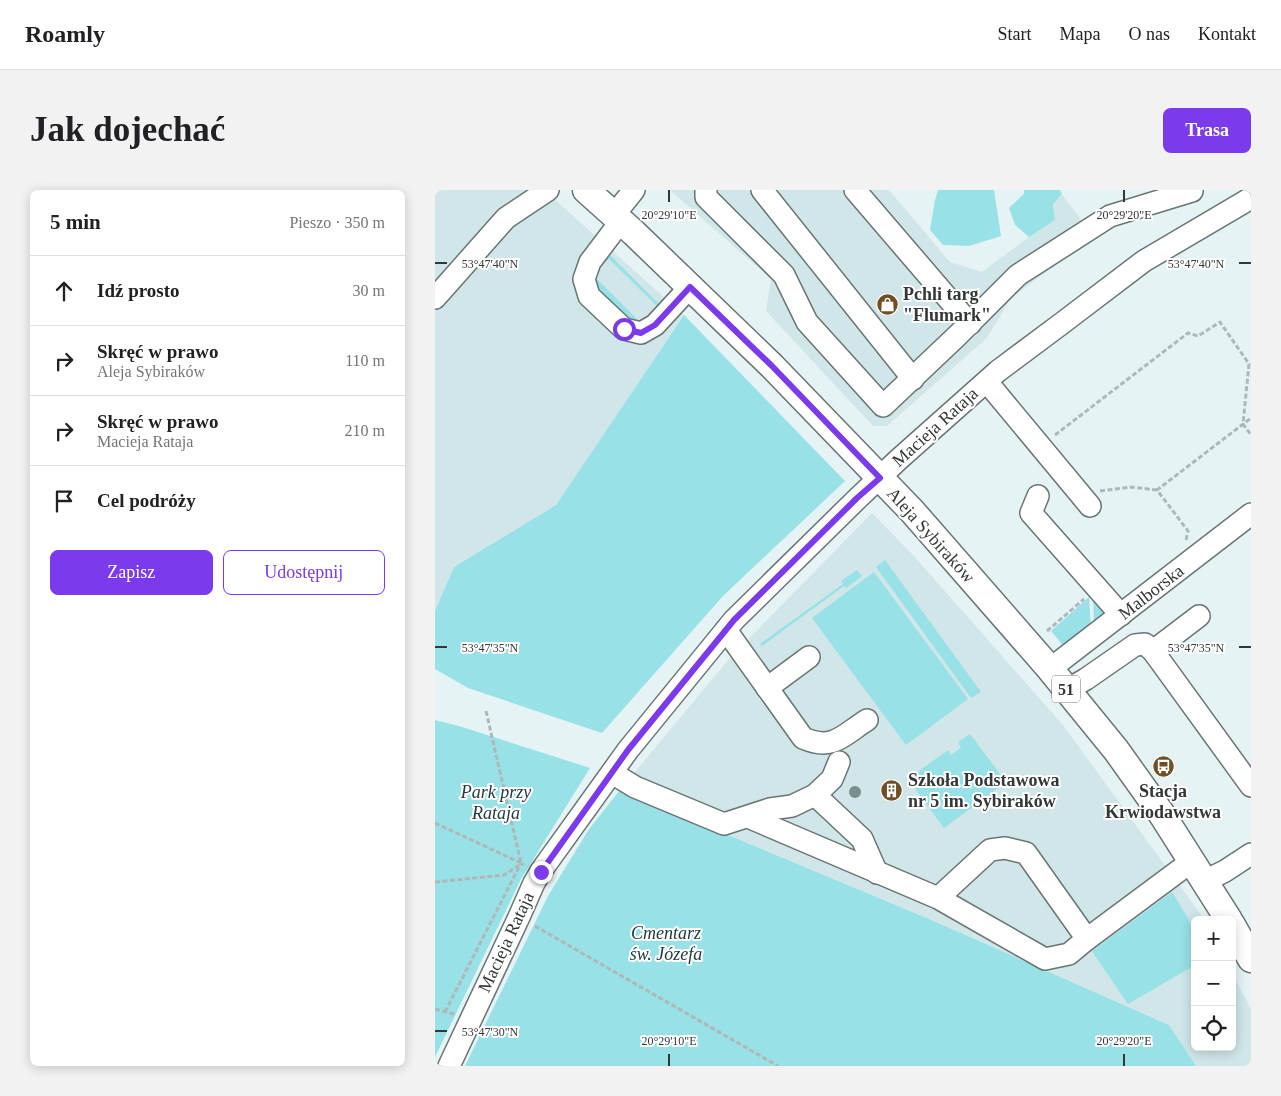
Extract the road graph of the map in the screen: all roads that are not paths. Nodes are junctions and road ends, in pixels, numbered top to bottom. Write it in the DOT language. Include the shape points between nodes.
graph roads {
  1 [pos="548,190"];
  2 [pos="586,190"];
  3 [pos="634,190"];
  4 [pos="706,190"];
  5 [pos="762,190"];
  6 [pos="855,190"];
  7 [pos="1192,191"];
  8 [pos="1251,198"];
  9 [pos="617,218"];
  10 [pos="690,287"];
  11 [pos="435,298"];
  12 [pos="970,324"];
  13 [pos="913,378"];
  14 [pos="987,382"];
  15 [pos="880,478"];
  16 [pos="1038,496"];
  17 [pos="1092,499"];
  18 [pos="1251,514"];
  19 [pos="1129,609"];
  20 [pos="1199,616"];
  21 [pos="726,630"];
  22 [pos="1153,651"];
  23 [pos="809,658"];
  24 [pos="1050,669"];
  25 [pos="767,688"];
  26 [pos="1067,690"];
  27 [pos="867,720"];
  28 [pos="837,752"];
  29 [pos="612,773"];
  30 [pos="1251,786"];
  31 [pos="815,795"];
  32 [pos="748,817"];
  33 [pos="1251,854"];
  34 [pos="1199,871"];
  35 [pos="877,873"];
  36 [pos="938,898"];
  37 [pos="1227,916"];
  38 [pos="1236,932"];
  39 [pos="1087,939"];
  40 [pos="1251,960"];
  41 [pos="449,1066"];
  1 -- 11 [label="street" via="506,218"];
  2 -- 9 [label="main road, Aleja Sybiraków / 51"];
  3 -- 9 [label="street"];
  4 -- 13 [label="street" via="706,197 784,275 807,322 883,406"];
  5 -- 13 [label="street"];
  6 -- 12 [label="street"];
  7 -- 12 [label="street" via="1110,216 1018,275"];
  8 -- 14 [label="street, Macieja Rataja" via="1144,261"];
  9 -- 10 [label="main road, Aleja Sybiraków / 51"];
  9 -- 10 [label="street" via="590,262 584,279 589,296 624,329 641,333 655,325"];
  10 -- 15 [label="main road, Aleja Sybiraków / 51"];
  12 -- 13 [label="street"];
  14 -- 15 [label="street, Macieja Rataja"];
  14 -- 17 [label="street"];
  15 -- 21 [label="street, Macieja Rataja"];
  15 -- 24 [label="main road, Aleja Sybiraków / 51"];
  16 -- 19 [label="street" via="1031,513"];
  18 -- 19 [label="street, Malborska"];
  19 -- 24 [label="street, Malborska"];
  20 -- 22 [label="street"];
  21 -- 25 [label="street"];
  21 -- 29 [label="street, Macieja Rataja"];
  22 -- 26 [label="street" via="1145,644 1135,645"];
  22 -- 30 [label="street"];
  23 -- 25 [label="street"];
  24 -- 26 [label="main road, Aleja Sybiraków / 51"];
  25 -- 28 [label="street" via="803,738"];
  26 -- 34 [label="main road, Aleja Sybiraków / 51" via="1116,750"];
  27 -- 28 [label="street"];
  28 -- 31 [label="street" via="832,779"];
  29 -- 32 [label="street" via="635,787 724,824"];
  29 -- 41 [label="street, Macieja Rataja" via="534,883"];
  31 -- 32 [label="street" via="792,806"];
  31 -- 35 [label="street" via="862,839"];
  32 -- 35 [label="street"];
  33 -- 34 [label="street" via="1225,871"];
  34 -- 37 [label="main road, Aleja Sybiraków / 51"];
  34 -- 39 [label="street"];
  35 -- 36 [label="street"];
  36 -- 39 [label="street" via="1045,958 1069,954"];
  36 -- 39 [label="street" via="990,850 1005,848 1026,853"];
  38 -- 40 [label="main road"];
}
